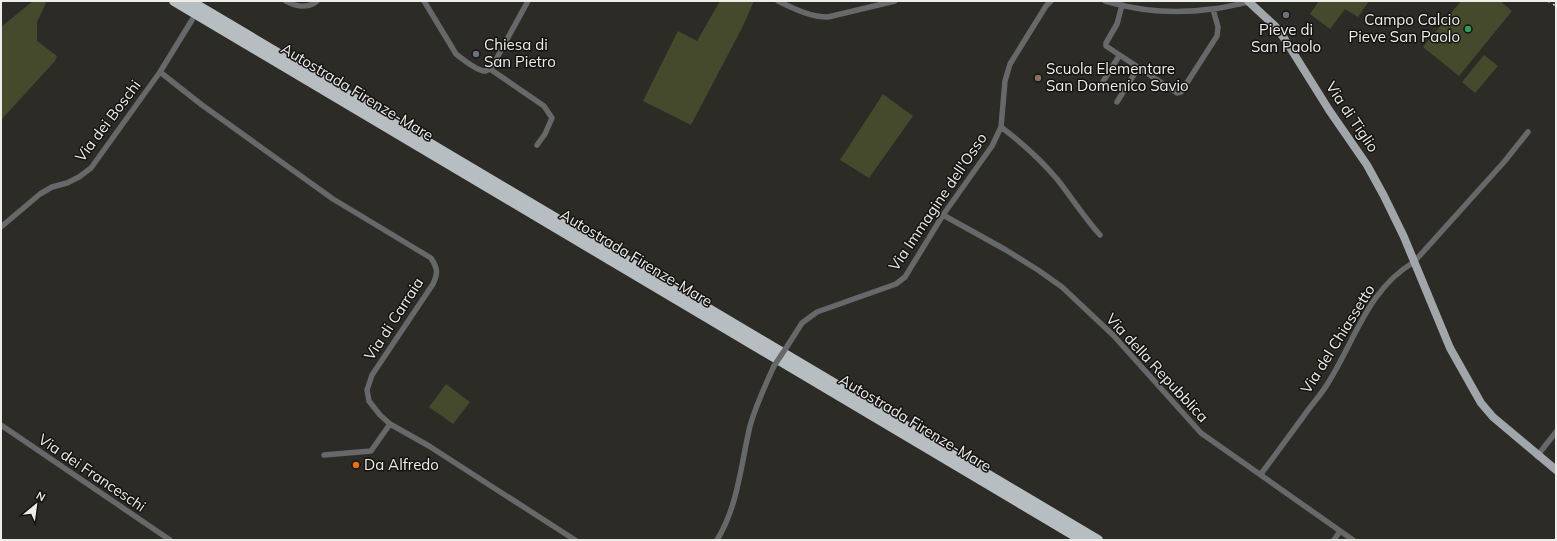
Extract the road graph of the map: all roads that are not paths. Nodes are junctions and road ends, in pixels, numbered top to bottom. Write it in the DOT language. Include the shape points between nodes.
graph roads {
  1 [pos="174,1"];
  2 [pos="190,1"];
  3 [pos="286,1"];
  4 [pos="317,1"];
  5 [pos="424,1"];
  6 [pos="528,1"];
  7 [pos="778,1"];
  8 [pos="895,1"];
  9 [pos="1051,1"];
  10 [pos="1105,1"];
  11 [pos="1248,2"];
  12 [pos="1122,5"];
  13 [pos="1213,9"];
  14 [pos="192,20"];
  15 [pos="1119,56"];
  16 [pos="1138,68"];
  17 [pos="490,69"];
  18 [pos="160,72"];
  19 [pos="1099,88"];
  20 [pos="1117,102"];
  21 [pos="1001,127"];
  22 [pos="1528,132"];
  23 [pos="537,145"];
  24 [pos="943,215"];
  25 [pos="1,227"];
  26 [pos="1100,235"];
  27 [pos="1414,262"];
  28 [pos="390,424"];
  29 [pos="1,425"];
  30 [pos="1556,432"];
  31 [pos="324,456"];
  32 [pos="1537,456"];
  33 [pos="1556,470"];
  34 [pos="1261,474"];
  35 [pos="1340,531"];
  36 [pos="170,540"];
  37 [pos="575,540"];
  38 [pos="717,540"];
  39 [pos="1082,540"];
  40 [pos="1098,540"];
  41 [pos="1334,540"];
  42 [pos="1353,540"];
  1 -- 39 [label="highway, Autostrada Firenze-Mare"];
  2 -- 40 [label="highway, Autostrada Firenze-Mare"];
  3 -- 4 [label="street" via="295,6 304,6"];
  5 -- 17 [label="street" via="456,54 482,70"];
  6 -- 17 [label="street"];
  7 -- 8 [label="street" via="804,12 828,17"];
  9 -- 21 [label="street, Via Immagine dell'Osso" via="1010,64 1005,81"];
  10 -- 12 [label="street"];
  11 -- 13 [label="street"];
  11 -- 27 [label="main road, Via di Tiglio" via="1275,26 1284,38 1367,165"];
  12 -- 13 [label="street" via="1169,12"];
  12 -- 15 [label="street" via="1117,24 1106,43 1106,46"];
  13 -- 16 [label="street" via="1218,27 1217,36 1181,92 1176,93"];
  14 -- 18 [label="street, Via dei Boschi"];
  15 -- 16 [label="street"];
  15 -- 19 [label="street"];
  16 -- 20 [label="street"];
  17 -- 23 [label="street" via="544,106 552,118"];
  18 -- 25 [label="street, Via dei Boschi" via="91,168 79,177 40,194"];
  18 -- 28 [label="street, Via di Carraia" via="333,199 431,258 436,266 437,275 372,375 367,390 369,401"];
  21 -- 24 [label="street, Via Immagine dell'Osso" via="992,146"];
  21 -- 26 [label="street" via="1046,166 1084,218"];
  22 -- 27 [label="street"];
  24 -- 34 [label="street, Via della Repubblica" via="1006,250 1062,288 1113,335 1202,432"];
  24 -- 38 [label="street, Via Immagine dell'Osso, bridge" via="906,277 896,284 817,312 802,323 774,366 761,394 735,497 724,529"];
  27 -- 32 [label="main road, Via di Tiglio" via="1450,348 1481,403"];
  27 -- 34 [label="street, Via del Chiassetto" via="1387,284 1373,301 1328,383"];
  28 -- 31 [label="street" via="370,451"];
  28 -- 37 [label="street, Via di Carraia" via="429,446"];
  29 -- 36 [label="street, Via dei Franceschi"];
  30 -- 32 [label="street"];
  32 -- 33 [label="main road, Via di Tiglio"];
  34 -- 35 [label="street, Via della Repubblica"];
  35 -- 41 [label="street"];
  35 -- 42 [label="street, Via della Repubblica"];
}
